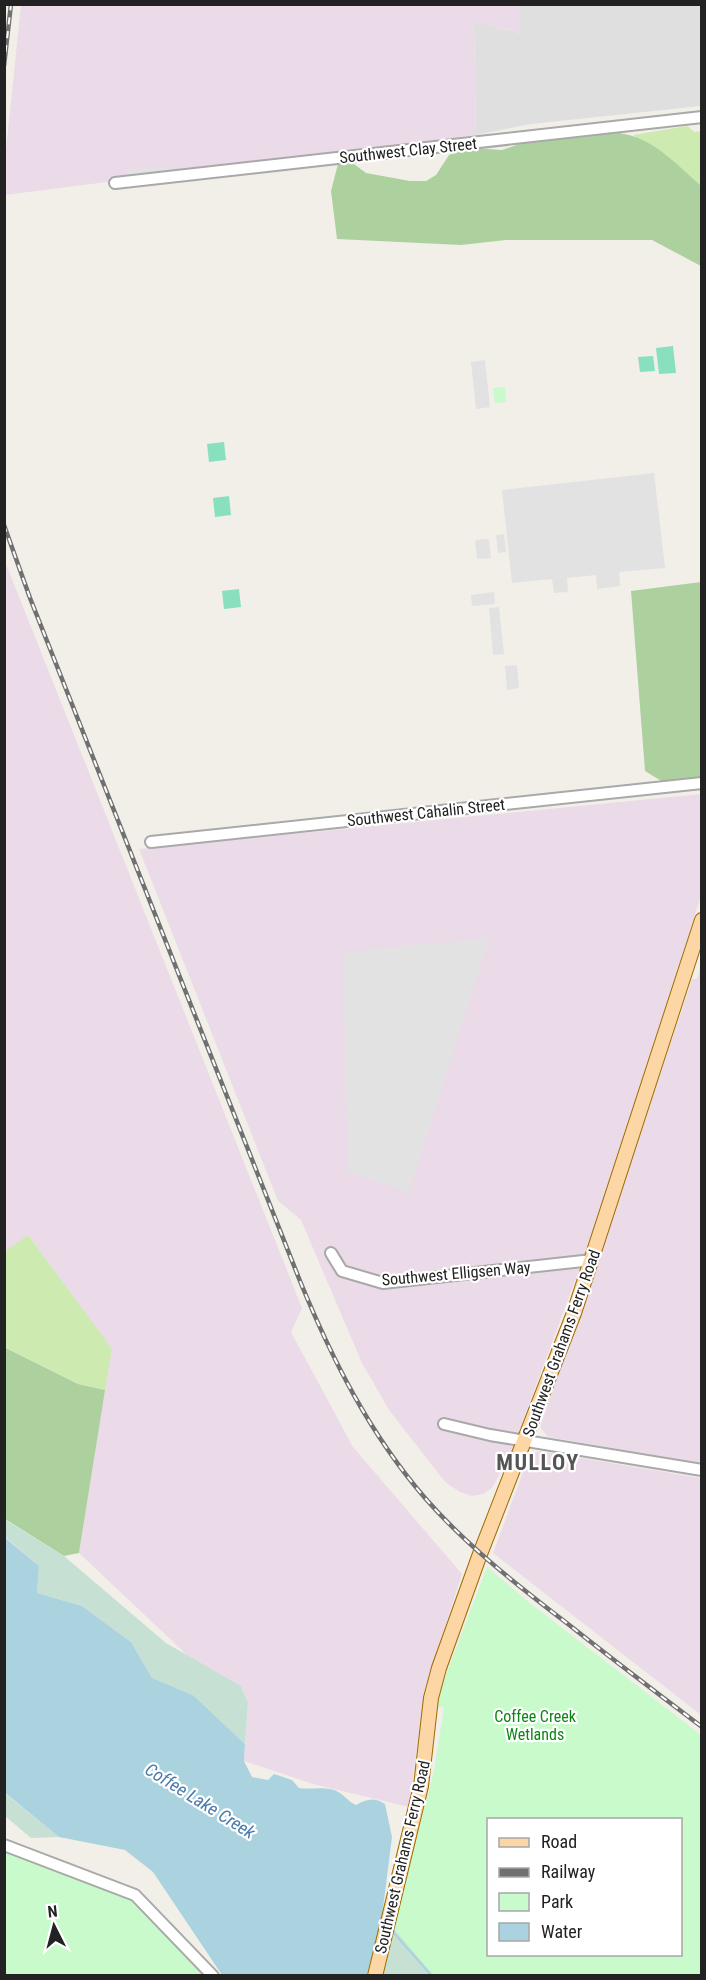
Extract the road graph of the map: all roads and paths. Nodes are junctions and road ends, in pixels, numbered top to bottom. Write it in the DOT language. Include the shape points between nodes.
graph roads {
  1 [pos="702,117"];
  2 [pos="115,183"];
  3 [pos="702,783"];
  4 [pos="151,842"];
  5 [pos="702,920"];
  6 [pos="331,1253"];
  7 [pos="592,1260"];
  8 [pos="444,1424"];
  9 [pos="526,1440"];
  10 [pos="702,1470"];
  11 [pos="4,1845"];
  12 [pos="213,1976"];
  13 [pos="375,1976"];
  1 -- 2 [label="street, Southwest Clay Street"];
  3 -- 4 [label="street, Southwest Cahalin Street"];
  5 -- 7 [label="main road, Southwest Grahams Ferry Road"];
  6 -- 7 [label="street, Southwest Elligsen Way" via="342,1271 383,1283"];
  7 -- 9 [label="main road, Southwest Grahams Ferry Road"];
  8 -- 9 [label="street"];
  9 -- 10 [label="street"];
  9 -- 13 [label="main road, Southwest Grahams Ferry Road" via="437,1675 421,1786"];
  11 -- 12 [label="street" via="135,1895"];
}
